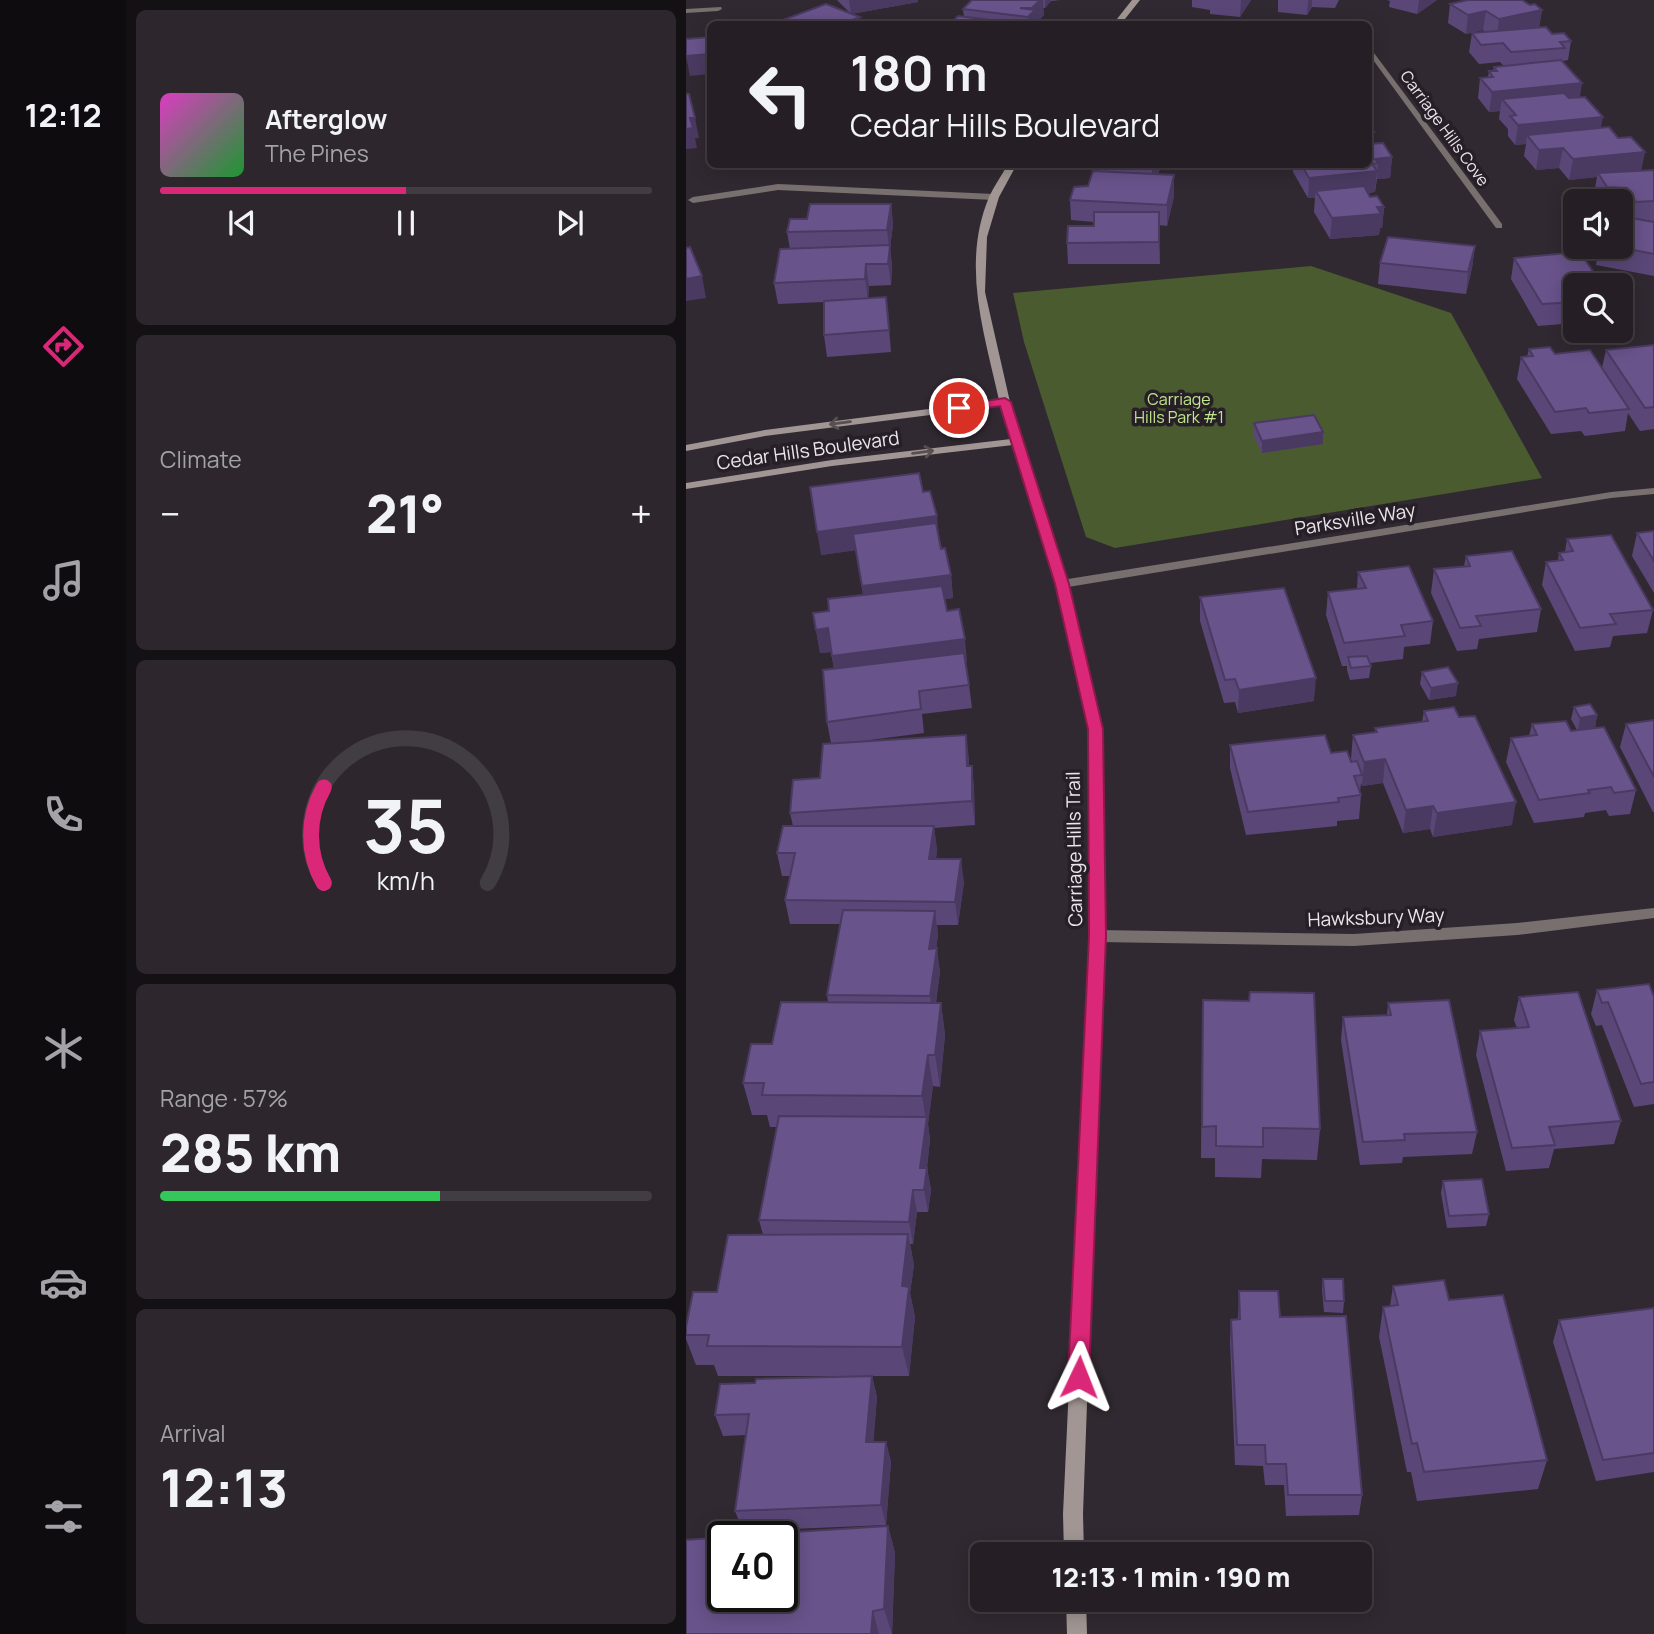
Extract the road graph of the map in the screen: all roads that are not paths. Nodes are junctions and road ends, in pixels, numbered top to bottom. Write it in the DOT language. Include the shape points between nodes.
graph roads {
  1 [pos="1136,0"];
  2 [pos="718,9"];
  3 [pos="686,11"];
  4 [pos="1119,21"];
  5 [pos="1372,52"];
  6 [pos="1011,168"];
  7 [pos="994,197"];
  8 [pos="693,200"];
  9 [pos="1499,226"];
  10 [pos="1005,402"];
  11 [pos="1018,441"];
  12 [pos="686,448"];
  13 [pos="686,486"];
  14 [pos="1654,491"];
  15 [pos="1062,584"];
  16 [pos="1654,913"];
  17 [pos="1097,936"];
  18 [pos="1074,1542"];
  19 [pos="1076,1612"];
  20 [pos="1077,1634"];
  1 -- 4 [label="street"];
  2 -- 3 [label="street"];
  5 -- 9 [label="street, Carriage Hills Cove"];
  6 -- 7 [label="street, Carriage Hills Trail"];
  7 -- 8 [label="street" via="778,187"];
  7 -- 10 [label="street, Carriage Hills Trail" via="982,237 980,292"];
  10 -- 11 [label="street, Carriage Hills Trail"];
  10 -- 12 [label="street, Cedar Hills Boulevard, one-way" via="765,433"];
  13 -- 11 [label="street, Cedar Hills Boulevard, one-way"];
  11 -- 15 [label="street, Carriage Hills Trail"];
  14 -- 15 [label="street, Parksville Way"];
  15 -- 17 [label="street, Carriage Hills Trail" via="1095,729"];
  16 -- 17 [label="street, Hawksbury Way" via="1517,929 1354,940"];
  17 -- 18 [label="street, Carriage Hills Trail"];
  19 -- 20 [label="street"];
}
